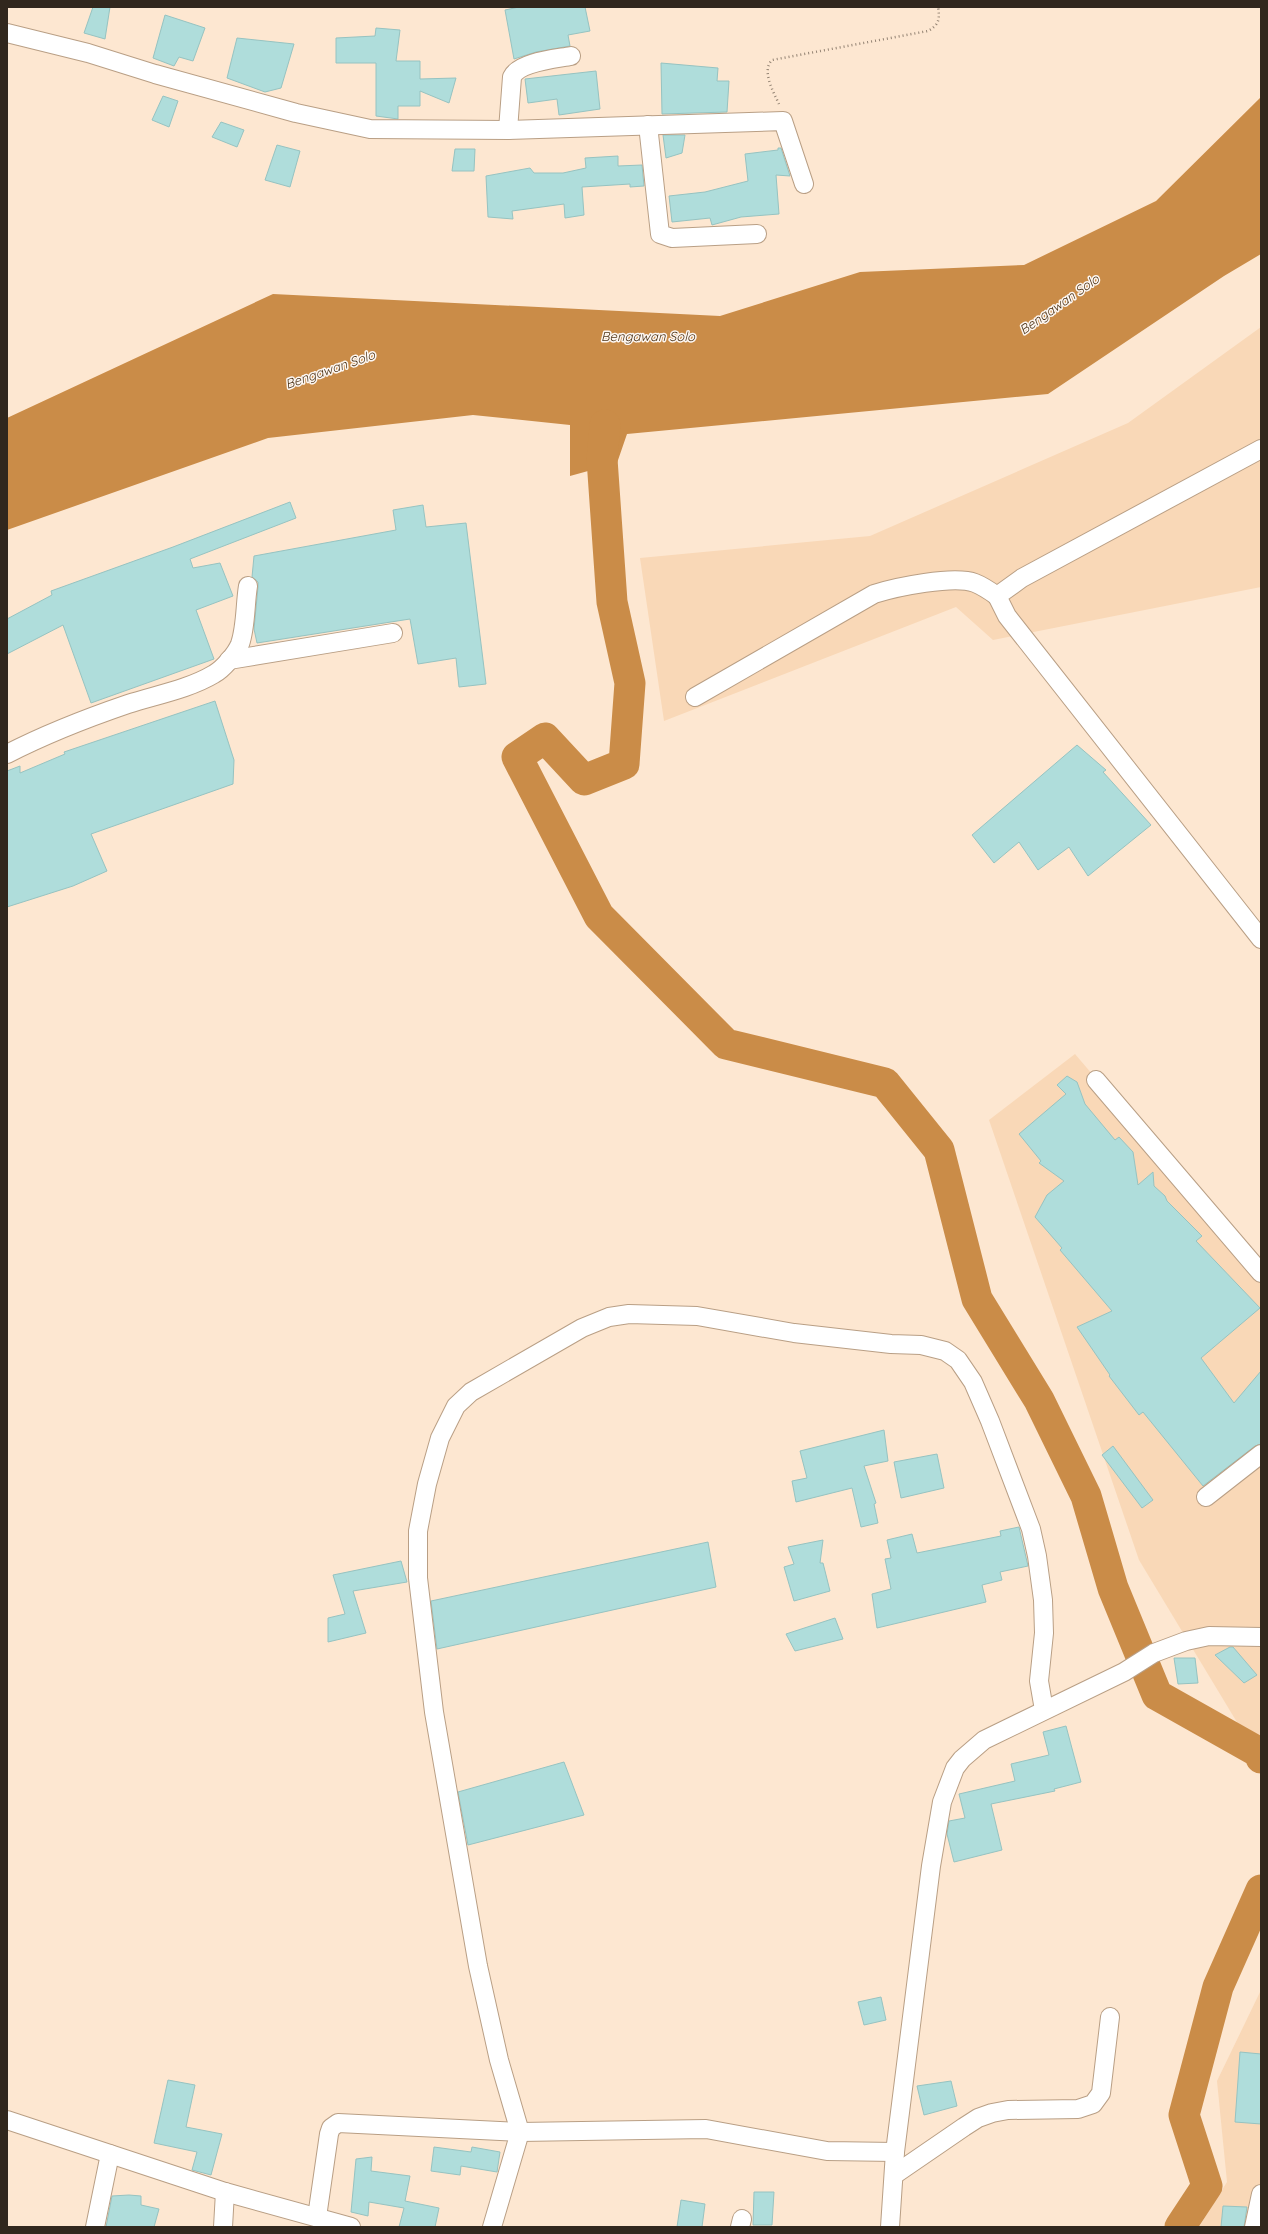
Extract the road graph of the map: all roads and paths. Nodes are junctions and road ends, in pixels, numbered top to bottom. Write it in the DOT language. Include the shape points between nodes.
graph roads {
  1 [pos="938,7"];
  2 [pos="7,32"];
  3 [pos="571,56"];
  4 [pos="783,121"];
  5 [pos="648,125"];
  6 [pos="508,130"];
  7 [pos="804,184"];
  8 [pos="757,234"];
  9 [pos="1261,449"];
  10 [pos="248,586"];
  11 [pos="996,596"];
  12 [pos="393,633"];
  13 [pos="229,660"];
  14 [pos="695,696"];
  15 [pos="7,754"];
  16 [pos="1261,939"];
  17 [pos="1096,1080"];
  18 [pos="1261,1273"];
  19 [pos="1261,1454"];
  20 [pos="1206,1497"];
  21 [pos="1261,1637"];
  22 [pos="1044,1710"];
  23 [pos="1110,2017"];
  24 [pos="7,2120"];
  25 [pos="520,2132"];
  26 [pos="895,2152"];
  27 [pos="110,2154"];
  28 [pos="894,2175"];
  29 [pos="225,2192"];
  30 [pos="1261,2194"];
  31 [pos="317,2217"];
  32 [pos="95,2227"];
  33 [pos="223,2227"];
  34 [pos="351,2227"];
  35 [pos="492,2227"];
  36 [pos="890,2227"];
  37 [pos="1254,2227"];
  1 -- 4 [label="path" via="939,21 928,31 772,60 768,72"];
  2 -- 6 [label="street" via="340,124 393,130"];
  3 -- 6 [label="street" via="515,70 512,77"];
  4 -- 5 [label="street"];
  4 -- 7 [label="street"];
  5 -- 6 [label="street"];
  5 -- 8 [label="street" via="660,234 672,238"];
  9 -- 11 [label="street" via="1022,578"];
  10 -- 13 [label="street" via="240,644"];
  11 -- 14 [label="street" via="974,582 959,581 899,586 874,594"];
  11 -- 16 [label="street" via="1007,616"];
  12 -- 13 [label="street"];
  13 -- 15 [label="street" via="215,674 174,691 72,725"];
  17 -- 18 [label="street"];
  19 -- 20 [label="street"];
  21 -- 22 [label="street" via="1209,1636 1186,1641 1154,1653 1124,1672"];
  22 -- 25 [label="street" via="1039,1681 1044,1633 1043,1600 1031,1529 973,1382 958,1360 945,1351 921,1345 794,1333 697,1316 629,1314 609,1317 582,1328 471,1392 456,1406 440,1438 426,1484 418,1531 418,1578 434,1712 478,1966"];
  22 -- 26 [label="street" via="1004,1729 973,1748 962,1758 948,1784 942,1802 931,1866"];
  23 -- 28 [label="street" via="1102,2093 1093,2104 1078,2109 1008,2110 978,2118"];
  24 -- 27 [label="street"];
  25 -- 26 [label="street" via="706,2129 827,2151"];
  25 -- 31 [label="street" via="338,2123 329,2134"];
  25 -- 35 [label="street"];
  26 -- 28 [label="street"];
  27 -- 29 [label="street"];
  27 -- 32 [label="street"];
  28 -- 36 [label="street"];
  29 -- 31 [label="street"];
  29 -- 33 [label="street"];
  30 -- 37 [label="street"];
  31 -- 34 [label="street"];
}
